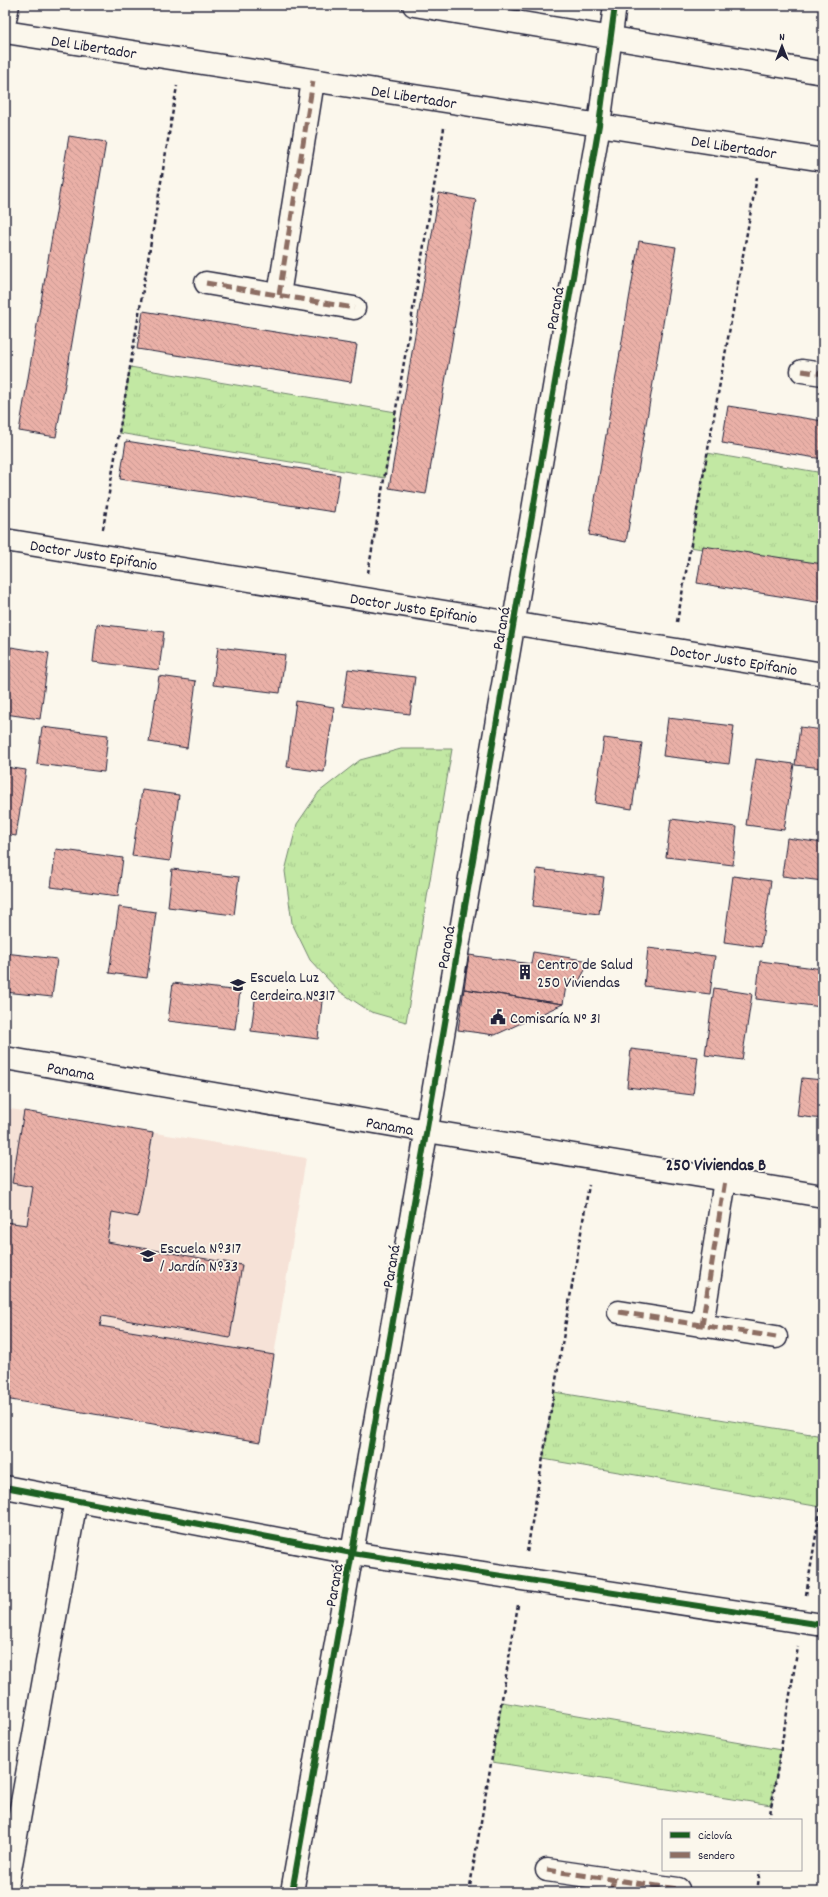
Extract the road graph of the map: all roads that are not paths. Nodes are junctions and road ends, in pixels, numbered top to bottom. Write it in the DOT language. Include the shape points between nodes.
graph roads {
  1 [pos="8,5"];
  2 [pos="414,5"];
  3 [pos="615,5"];
  4 [pos="5,20"];
  5 [pos="5,32"];
  6 [pos="610,39"];
  7 [pos="823,73"];
  8 [pos="313,81"];
  9 [pos="599,125"];
  10 [pos="823,160"];
  11 [pos="206,283"];
  12 [pos="279,295"];
  13 [pos="354,308"];
  14 [pos="5,540"];
  15 [pos="514,623"];
  16 [pos="823,674"];
  17 [pos="5,1058"];
  18 [pos="427,1131"];
  19 [pos="726,1180"];
  20 [pos="823,1196"];
  21 [pos="619,1312"];
  22 [pos="702,1326"];
  23 [pos="776,1337"];
  24 [pos="5,1487"];
  25 [pos="76,1500"];
  26 [pos="352,1554"];
  27 [pos="813,1623"];
  28 [pos="547,1870"];
  29 [pos="612,1886"];
  30 [pos="678,1889"];
  31 [pos="6,1892"];
  32 [pos="292,1892"];
  1 -- 4 [label="street"];
  2 -- 6 [label="street"];
  3 -- 6 [label="street, Paraná"];
  5 -- 8 [label="street, Del Libertador"];
  6 -- 7 [label="street"];
  6 -- 9 [label="street, Paraná"];
  8 -- 9 [label="street, Del Libertador"];
  8 -- 12 [label="street"];
  9 -- 10 [label="street, Del Libertador"];
  9 -- 15 [label="street, Paraná"];
  11 -- 12 [label="street"];
  12 -- 13 [label="street"];
  14 -- 15 [label="street, Doctor Justo Epifanio"];
  15 -- 16 [label="street, Doctor Justo Epifanio"];
  15 -- 18 [label="street, Paraná"];
  17 -- 18 [label="street, Panama"];
  18 -- 19 [label="street, Panama"];
  18 -- 26 [label="street, Paraná"];
  19 -- 20 [label="street, Panama"];
  19 -- 22 [label="street"];
  21 -- 22 [label="street"];
  22 -- 23 [label="street"];
  24 -- 25 [label="street"];
  25 -- 26 [label="street"];
  25 -- 31 [label="street"];
  26 -- 27 [label="street"];
  26 -- 32 [label="street, Paraná"];
  28 -- 29 [label="street"];
  29 -- 30 [label="street"];
}
